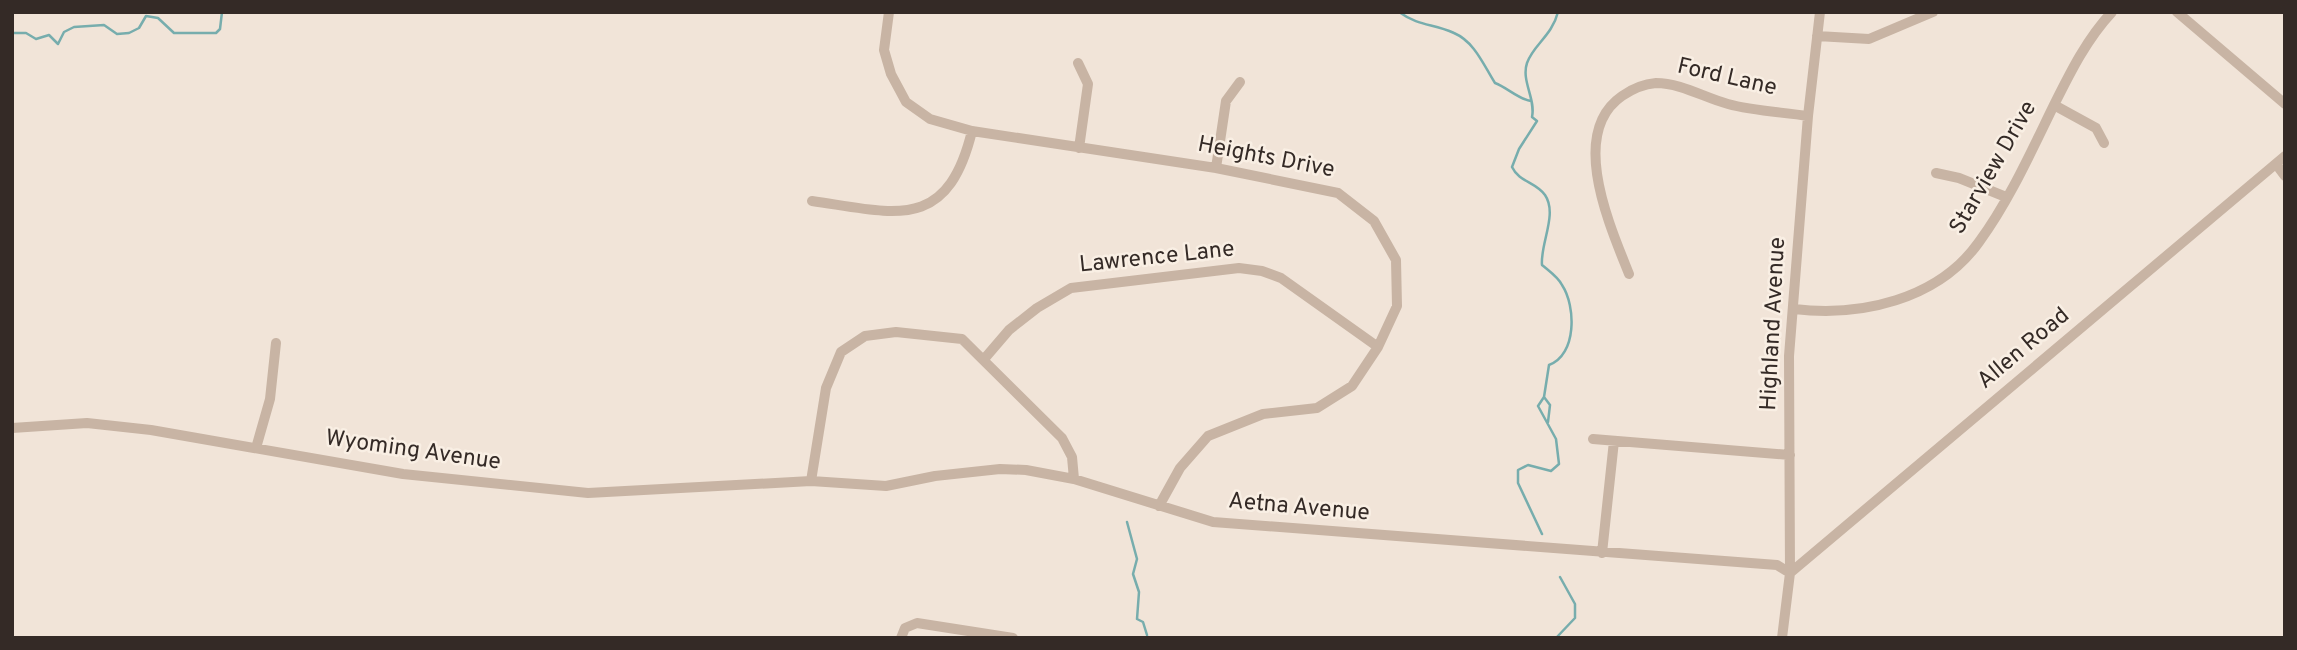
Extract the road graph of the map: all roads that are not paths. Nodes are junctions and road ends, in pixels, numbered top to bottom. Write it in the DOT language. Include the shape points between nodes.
graph roads {
  1 [pos="889,12"];
  2 [pos="1820,12"];
  3 [pos="1933,12"];
  4 [pos="2112,12"];
  5 [pos="2177,12"];
  6 [pos="1817,36"];
  7 [pos="1078,63"];
  8 [pos="1240,82"];
  9 [pos="2285,104"];
  10 [pos="2054,105"];
  11 [pos="1808,116"];
  12 [pos="972,131"];
  13 [pos="2104,143"];
  14 [pos="1079,148"];
  15 [pos="2285,156"];
  16 [pos="2276,164"];
  17 [pos="1216,168"];
  18 [pos="1936,173"];
  19 [pos="2285,176"];
  20 [pos="2006,197"];
  21 [pos="812,201"];
  22 [pos="1629,274"];
  23 [pos="1794,309"];
  24 [pos="276,343"];
  25 [pos="1378,347"];
  26 [pos="985,358"];
  27 [pos="12,428"];
  28 [pos="1593,439"];
  29 [pos="1614,441"];
  30 [pos="257,448"];
  31 [pos="1790,455"];
  32 [pos="1074,479"];
  33 [pos="811,481"];
  34 [pos="1159,506"];
  35 [pos="1602,553"];
  36 [pos="1790,573"];
  37 [pos="901,638"];
  38 [pos="1013,638"];
  39 [pos="1782,638"];
  1 -- 12 [label="street, Heights Drive" via="884,50 906,102 930,119"];
  2 -- 6 [label="street, Highland Avenue"];
  3 -- 6 [label="street" via="1869,39"];
  4 -- 10 [label="street, Starview Drive" via="2079,55"];
  5 -- 9 [label="street"];
  6 -- 11 [label="street, Highland Avenue"];
  7 -- 14 [label="street" via="1088,84"];
  8 -- 17 [label="street" via="1226,101"];
  10 -- 13 [label="street" via="2096,128"];
  10 -- 20 [label="street, Starview Drive"];
  11 -- 22 [label="street, Ford Lane" via="1730,105 1656,83 1615,100 1596,130 1594,158 1613,234"];
  11 -- 23 [label="street, Highland Avenue"];
  12 -- 14 [label="street, Heights Drive"];
  12 -- 21 [label="street" via="965,161 943,196 915,210 896,213"];
  14 -- 17 [label="street, Heights Drive"];
  15 -- 16 [label="street, Allen Road"];
  16 -- 19 [label="street"];
  16 -- 36 [label="street, Allen Road"];
  17 -- 25 [label="street, Heights Drive" via="1338,192 1374,222 1396,260 1397,306"];
  18 -- 20 [label="street"];
  20 -- 23 [label="street, Starview Drive" via="1979,243 1956,267 1924,288 1875,308 1826,313"];
  23 -- 31 [label="street, Highland Avenue" via="1788,356"];
  24 -- 30 [label="street" via="270,399"];
  25 -- 26 [label="street, Lawrence Lane" via="1281,278 1239,268 1072,288 1009,330"];
  25 -- 34 [label="street, Heights Drive" via="1352,386 1317,408 1263,414 1208,436 1180,467"];
  26 -- 32 [label="street" via="1062,438 1072,457"];
  26 -- 33 [label="street" via="962,339 896,332 865,336 841,352 826,388"];
  27 -- 30 [label="street, Wyoming Avenue" via="87,423"];
  28 -- 29 [label="street"];
  29 -- 31 [label="street"];
  29 -- 35 [label="street"];
  30 -- 33 [label="street, Wyoming Avenue" via="403,474 588,493"];
  31 -- 36 [label="street, Highland Avenue"];
  32 -- 33 [label="street, Aetna Avenue" via="1000,469 886,486"];
  32 -- 34 [label="street, Aetna Avenue"];
  34 -- 35 [label="street, Aetna Avenue" via="1213,522"];
  35 -- 36 [label="street, Aetna Avenue" via="1777,565"];
  36 -- 39 [label="street, Highland Avenue"];
  37 -- 38 [label="street" via="905,628 917,623"];
}
